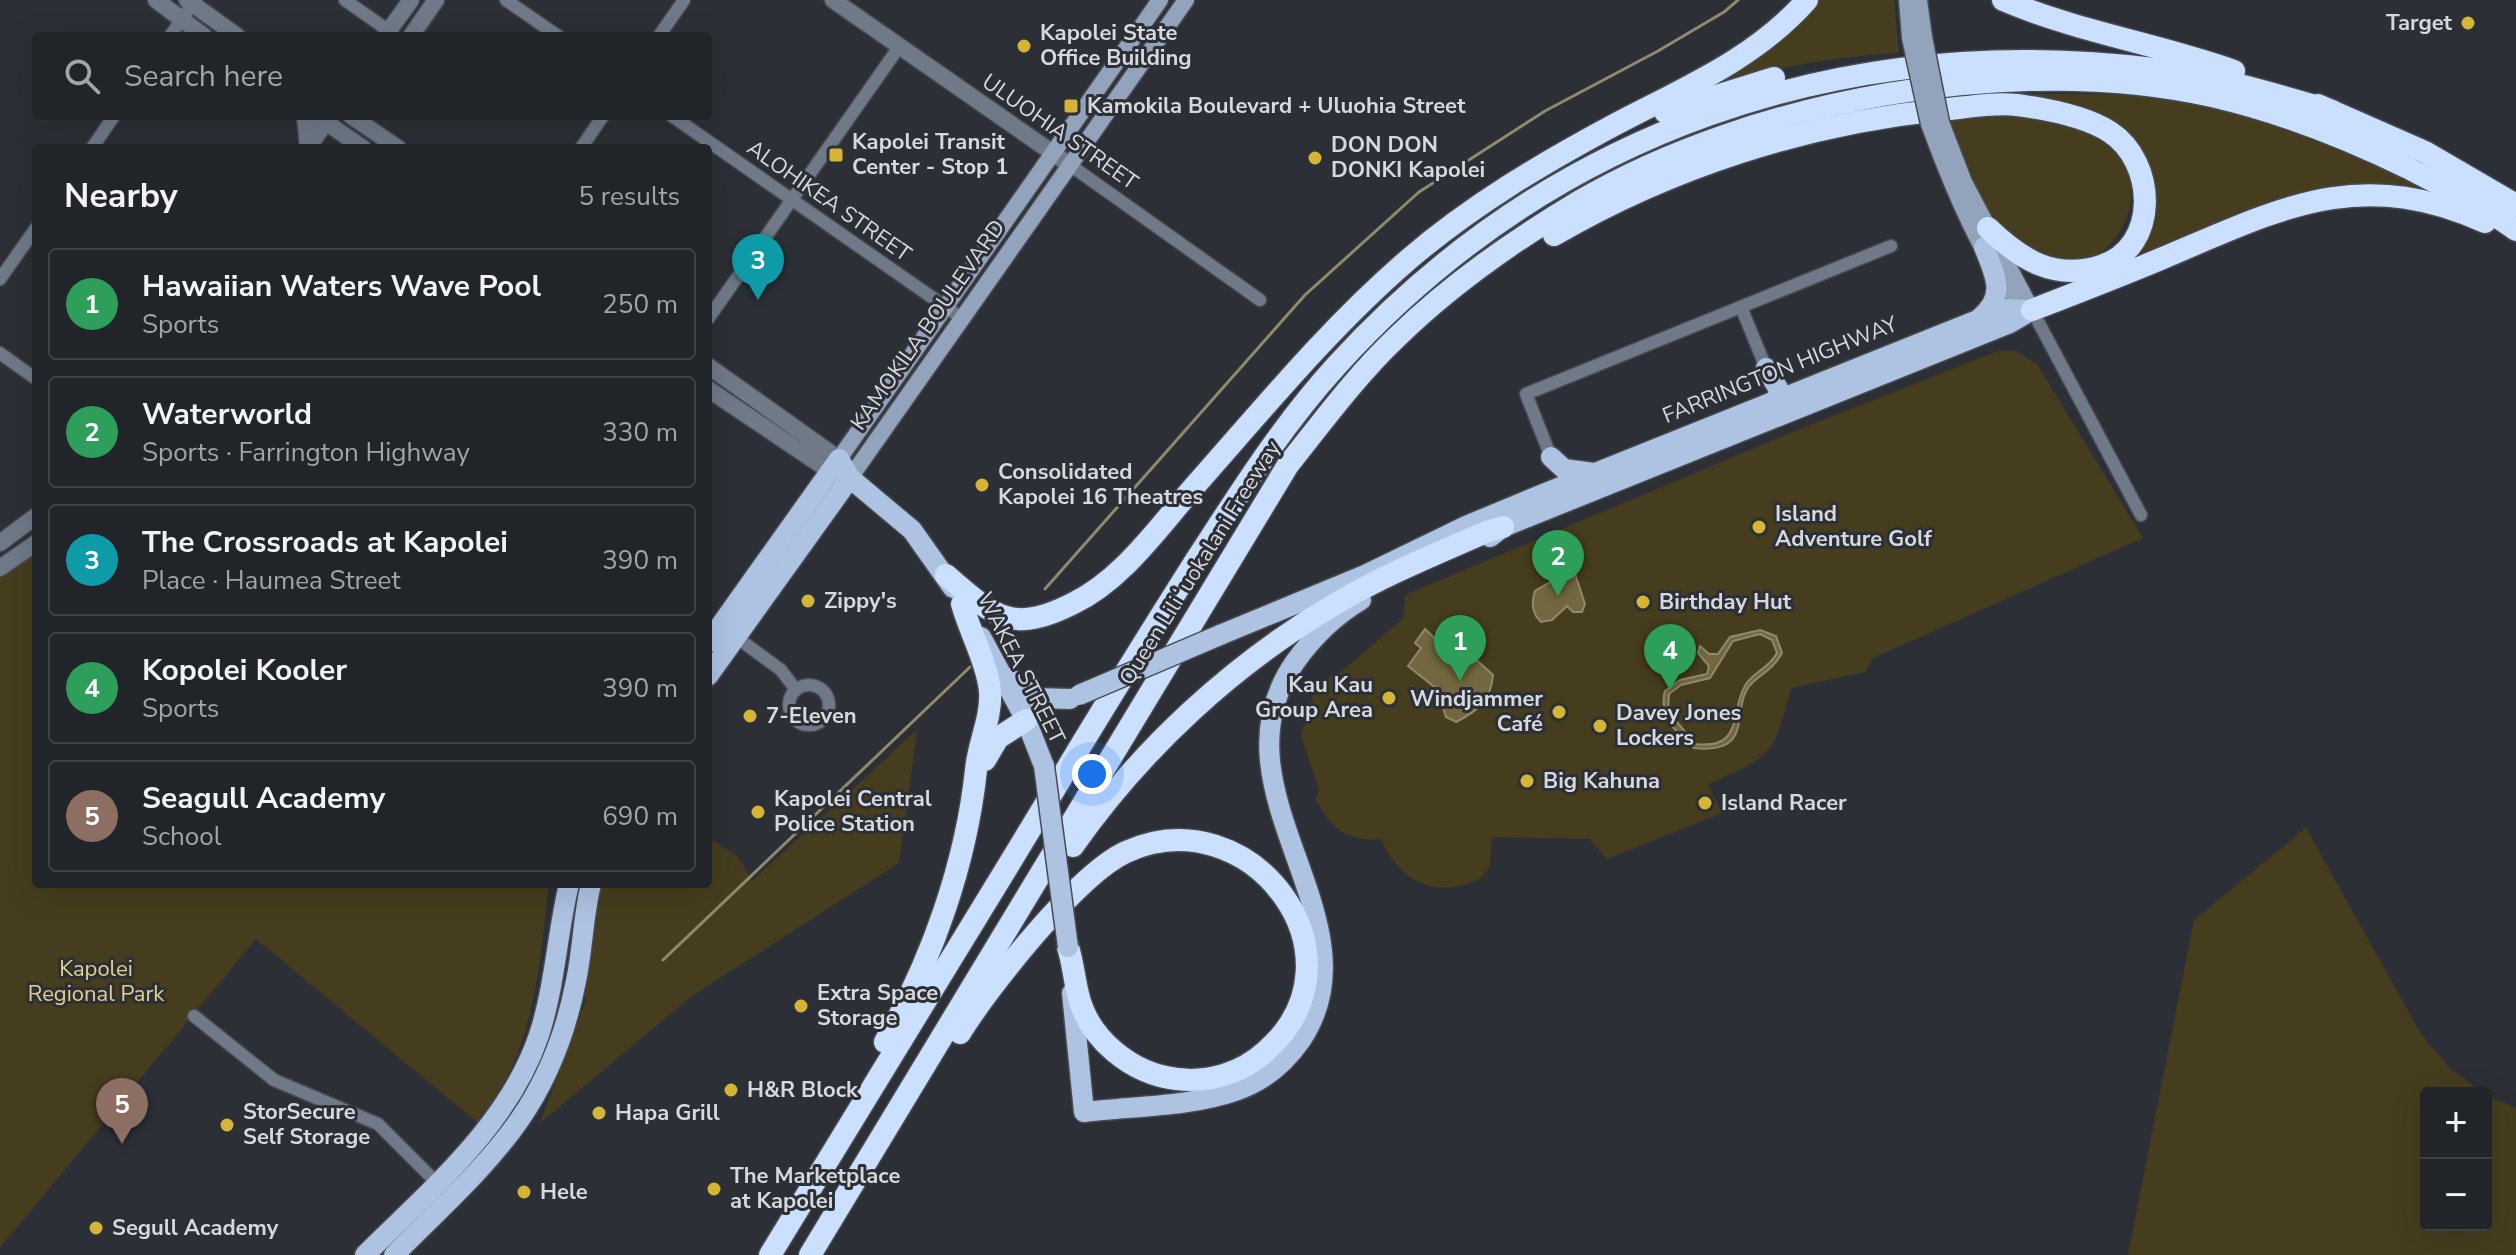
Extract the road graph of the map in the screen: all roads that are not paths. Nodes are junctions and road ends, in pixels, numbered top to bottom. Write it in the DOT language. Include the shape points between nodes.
graph roads {
  1 [pos="156,0"];
  2 [pos="345,0"];
  3 [pos="411,0"];
  4 [pos="436,0"];
  5 [pos="506,0"];
  6 [pos="684,0"];
  7 [pos="833,0"];
  8 [pos="1160,0"];
  9 [pos="1186,0"];
  10 [pos="1807,0"];
  11 [pos="1907,0"];
  12 [pos="1919,0"];
  13 [pos="2003,0"];
  14 [pos="192,1"];
  15 [pos="182,20"];
  16 [pos="173,32"];
  17 [pos="198,32"];
  18 [pos="232,32"];
  19 [pos="385,32"];
  20 [pos="388,32"];
  21 [pos="414,32"];
  22 [pos="552,32"];
  23 [pos="662,32"];
  24 [pos="1917,38"];
  25 [pos="899,47"];
  26 [pos="1902,66"];
  27 [pos="2332,111"];
  28 [pos="111,120"];
  29 [pos="305,120"];
  30 [pos="323,120"];
  31 [pos="326,120"];
  32 [pos="351,120"];
  33 [pos="359,120"];
  34 [pos="375,120"];
  35 [pos="600,120"];
  36 [pos="678,120"];
  37 [pos="342,134"];
  38 [pos="381,136"];
  39 [pos="95,144"];
  40 [pos="308,144"];
  41 [pos="310,144"];
  42 [pos="335,144"];
  43 [pos="357,144"];
  44 [pos="392,144"];
  45 [pos="584,144"];
  46 [pos="1052,153"];
  47 [pos="1546,162"];
  48 [pos="1070,165"];
  49 [pos="793,199"];
  50 [pos="2516,205"];
  51 [pos="2516,230"];
  52 [pos="1443,231"];
  53 [pos="32,234"];
  54 [pos="2516,237"];
  55 [pos="1986,238"];
  56 [pos="1891,246"];
  57 [pos="0,279"];
  58 [pos="1442,298"];
  59 [pos="1260,300"];
  60 [pos="945,307"];
  61 [pos="1741,307"];
  62 [pos="2032,310"];
  63 [pos="712,313"];
  64 [pos="963,319"];
  65 [pos="1978,319"];
  66 [pos="0,353"];
  67 [pos="712,369"];
  68 [pos="32,376"];
  69 [pos="1773,383"];
  70 [pos="712,391"];
  71 [pos="1758,415"];
  72 [pos="1551,457"];
  73 [pos="834,465"];
  74 [pos="1596,473"];
  75 [pos="850,478"];
  76 [pos="1543,494"];
  77 [pos="2141,515"];
  78 [pos="32,519"];
  79 [pos="1503,527"];
  80 [pos="0,543"];
  81 [pos="32,546"];
  82 [pos="0,568"];
  83 [pos="946,575"];
  84 [pos="962,604"];
  85 [pos="721,635"];
  86 [pos="1143,641"];
  87 [pos="712,663"];
  88 [pos="999,669"];
  89 [pos="796,690"];
  90 [pos="1074,697"];
  91 [pos="1026,720"];
  92 [pos="976,779"];
  93 [pos="568,888"];
  94 [pos="590,888"];
  95 [pos="1068,947"];
  96 [pos="962,1004"];
  97 [pos="194,1016"];
  98 [pos="1084,1112"];
  99 [pos="444,1190"];
  100 [pos="365,1255"];
  101 [pos="394,1255"];
  102 [pos="755,1255"];
  103 [pos="770,1255"];
  104 [pos="813,1255"];
  1 -- 15 [label="street"];
  2 -- 19 [label="street"];
  3 -- 20 [label="street"];
  4 -- 21 [label="street"];
  5 -- 22 [label="street"];
  6 -- 23 [label="street"];
  7 -- 25 [label="street, ULUOHIA STREET"];
  8 -- 46 [label="main road, KAMOKILA BOULEVARD"];
  9 -- 48 [label="main road, KAMOKILA BOULEVARD"];
  10 -- 47 [label="highway" via="1721,71"];
  11 -- 24 [label="main road"];
  12 -- 24 [label="main road"];
  13 -- 27 [label="highway" via="2064,24 2194,57"];
  14 -- 15 [label="street"];
  14 -- 18 [label="street"];
  15 -- 16 [label="street"];
  15 -- 17 [label="street"];
  24 -- 55 [label="main road, bridge" via="1935,123"];
  25 -- 46 [label="street, ULUOHIA STREET"];
  25 -- 49 [label="street"];
  26 -- 27 [label="highway, Queen Liliʻuokalani Freeway" via="2043,60 2145,68 2232,83"];
  26 -- 47 [label="highway" via="1866,64 1775,78 1676,108"];
  26 -- 86 [label="highway, Queen Liliʻuokalani Freeway" via="1781,91 1661,133 1587,169 1468,247 1374,326 1300,409"];
  27 -- 50 [label="highway" via="2425,152"];
  28 -- 39 [label="street"];
  29 -- 40 [label="street"];
  30 -- 41 [label="street"];
  31 -- 37 [label="street"];
  32 -- 37 [label="street"];
  33 -- 38 [label="street"];
  34 -- 38 [label="street"];
  35 -- 45 [label="street"];
  36 -- 49 [label="street, ALOHIKEA STREET"];
  37 -- 42 [label="street"];
  37 -- 43 [label="street"];
  38 -- 44 [label="street"];
  46 -- 48 [label="street, ULUOHIA STREET"];
  46 -- 60 [label="main road, KAMOKILA BOULEVARD"];
  47 -- 52 [label="highway"];
  48 -- 59 [label="street, ULUOHIA STREET"];
  48 -- 64 [label="main road, KAMOKILA BOULEVARD"];
  49 -- 60 [label="street, ALOHIKEA STREET"];
  49 -- 63 [label="street"];
  51 -- 58 [label="highway, Queen Liliʻuokalani Freeway" via="2411,170 2293,119 2164,88 2025,81 1883,95 1714,139 1641,168 1579,201"];
  52 -- 83 [label="highway" via="1317,346 1138,551 1090,595 1034,620 1009,620 992,614"];
  52 -- 86 [label="highway" via="1301,383 1185,564"];
  53 -- 57 [label="street"];
  54 -- 62 [label="highway" via="2462,212 2422,201 2325,198 2273,210"];
  55 -- 58 [label="highway" via="2041,267 2068,272 2106,264 2131,244 2144,216 2145,190 2136,161 2109,131 2074,117 2014,105 1844,124 1778,140 1665,180 1593,212"];
  55 -- 62 [label="main road"];
  55 -- 65 [label="main road" via="1998,289 1990,310"];
  56 -- 61 [label="street"];
  58 -- 96 [label="highway, Queen Liliʻuokalani Freeway" via="1348,389 1288,465"];
  60 -- 64 [label="street, ALOHIKEA STREET"];
  60 -- 73 [label="main road, KAMOKILA BOULEVARD"];
  61 -- 69 [label="street"];
  61 -- 72 [label="street" via="1526,394"];
  62 -- 65 [label="main road, FARRINGTON HIGHWAY" via="2005,309"];
  62 -- 71 [label="main road, FARRINGTON HIGHWAY" via="2010,323"];
  62 -- 77 [label="street"];
  64 -- 75 [label="main road, KAMOKILA BOULEVARD"];
  65 -- 69 [label="main road, FARRINGTON HIGHWAY" via="1812,385"];
  66 -- 68 [label="street"];
  67 -- 73 [label="street, WAKEA STREET"];
  69 -- 71 [label="main road"];
  69 -- 71 [label="main road"];
  70 -- 73 [label="street, WAKEA STREET"];
  71 -- 74 [label="main road, FARRINGTON HIGHWAY"];
  71 -- 79 [label="main road, FARRINGTON HIGHWAY"];
  72 -- 74 [label="main road" via="1564,469"];
  72 -- 76 [label="main road"];
  73 -- 75 [label="main road, WAKEA STREET"];
  73 -- 85 [label="main road, KAMOKILA BOULEVARD"];
  74 -- 76 [label="main road, FARRINGTON HIGHWAY"];
  75 -- 83 [label="main road, WAKEA STREET" via="912,530"];
  75 -- 85 [label="main road, KAMOKILA BOULEVARD"];
  76 -- 90 [label="main road, FARRINGTON HIGHWAY, bridge"];
  78 -- 80 [label="street"];
  79 -- 96 [label="highway" via="1337,602 1216,691 1150,754 1085,829"];
  79 -- 98 [label="main road, FARRINGTON HIGHWAY" via="1383,586 1333,619 1285,677 1274,705 1268,750 1272,785 1323,949 1322,988 1303,1038 1274,1069 1238,1090 1211,1098"];
  81 -- 82 [label="street"];
  83 -- 84 [label="main road, WAKEA STREET"];
  84 -- 88 [label="main road, WAKEA STREET"];
  84 -- 92 [label="highway" via="990,692"];
  85 -- 87 [label="main road, KAMOKILA BOULEVARD"];
  85 -- 89 [label="street" via="781,670"];
  86 -- 103 [label="highway, Queen Liliʻuokalani Freeway"];
  88 -- 90 [label="main road" via="1036,698"];
  88 -- 91 [label="main road, WAKEA STREET"];
  90 -- 91 [label="main road, FARRINGTON HIGHWAY"];
  91 -- 92 [label="highway" via="998,738"];
  91 -- 95 [label="main road, WAKEA STREET, bridge" via="1044,766"];
  92 -- 102 [label="highway" via="955,874 912,991"];
  93 -- 99 [label="main road" via="538,1038 518,1078"];
  94 -- 99 [label="main road" via="576,980 553,1060 527,1112 486,1165"];
  95 -- 98 [label="main road, WAKEA STREET"];
  95 -- 104 [label="highway" via="1082,1006 1103,1041 1135,1066 1174,1079 1215,1078 1264,1054 1290,1023 1305,985 1305,944 1298,918 1276,883 1247,860 1215,845 1176,840 1114,858 1050,918 968,1020 865,1186"];
  96 -- 104 [label="highway, Queen Liliʻuokalani Freeway"];
  97 -- 99 [label="street" via="274,1080 378,1124"];
  99 -- 100 [label="main road"];
  99 -- 101 [label="main road"];
}
